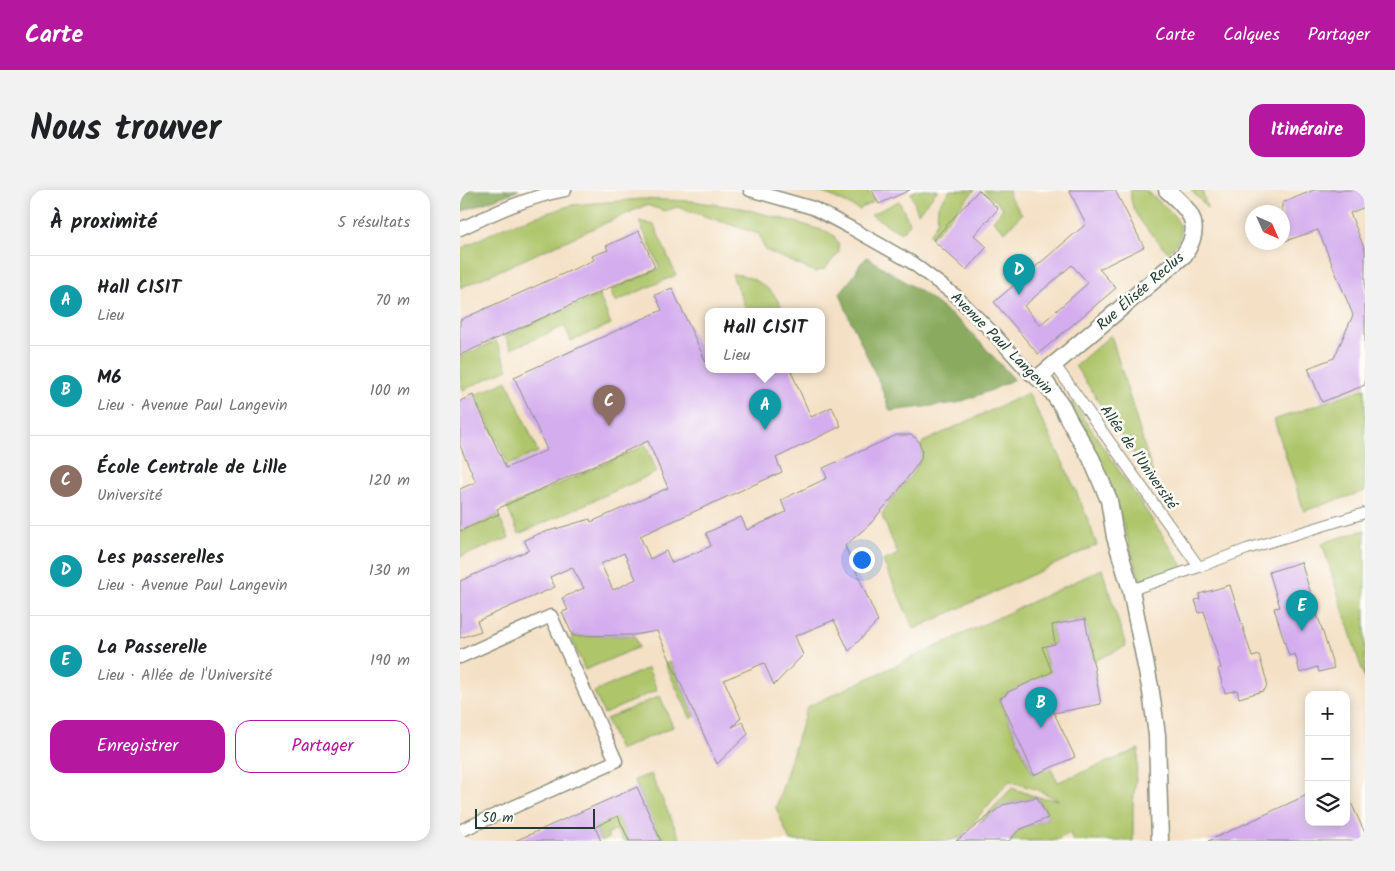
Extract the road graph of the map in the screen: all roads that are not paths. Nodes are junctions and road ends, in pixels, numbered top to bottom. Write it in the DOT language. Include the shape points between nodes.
graph roads {
  1 [pos="565,190"];
  2 [pos="750,190"];
  3 [pos="1167,190"];
  4 [pos="460,229"];
  5 [pos="1055,365"];
  6 [pos="1038,378"];
  7 [pos="1365,512"];
  8 [pos="1199,567"];
  9 [pos="1130,590"];
  10 [pos="460,657"];
  11 [pos="460,831"];
  12 [pos="1160,841"];
  1 -- 4 [label="street" via="498,211"];
  2 -- 6 [label="street, Avenue Paul Langevin" via="814,208 911,262 956,296 1030,374"];
  3 -- 5 [label="street, Rue Élisée Reclus" via="1185,206 1192,218 1195,230 1192,243 1184,255"];
  5 -- 6 [label="street, Rue Élisée Reclus"];
  5 -- 8 [label="street, Allée de l'Université"];
  6 -- 9 [label="street, Avenue Paul Langevin" via="1046,383 1062,406 1103,485"];
  7 -- 8 [label="street"];
  8 -- 9 [label="street"];
  9 -- 12 [label="street, Avenue Paul Langevin" via="1157,735"];
  10 -- 11 [label="street" via="551,616 616,761"];
}
